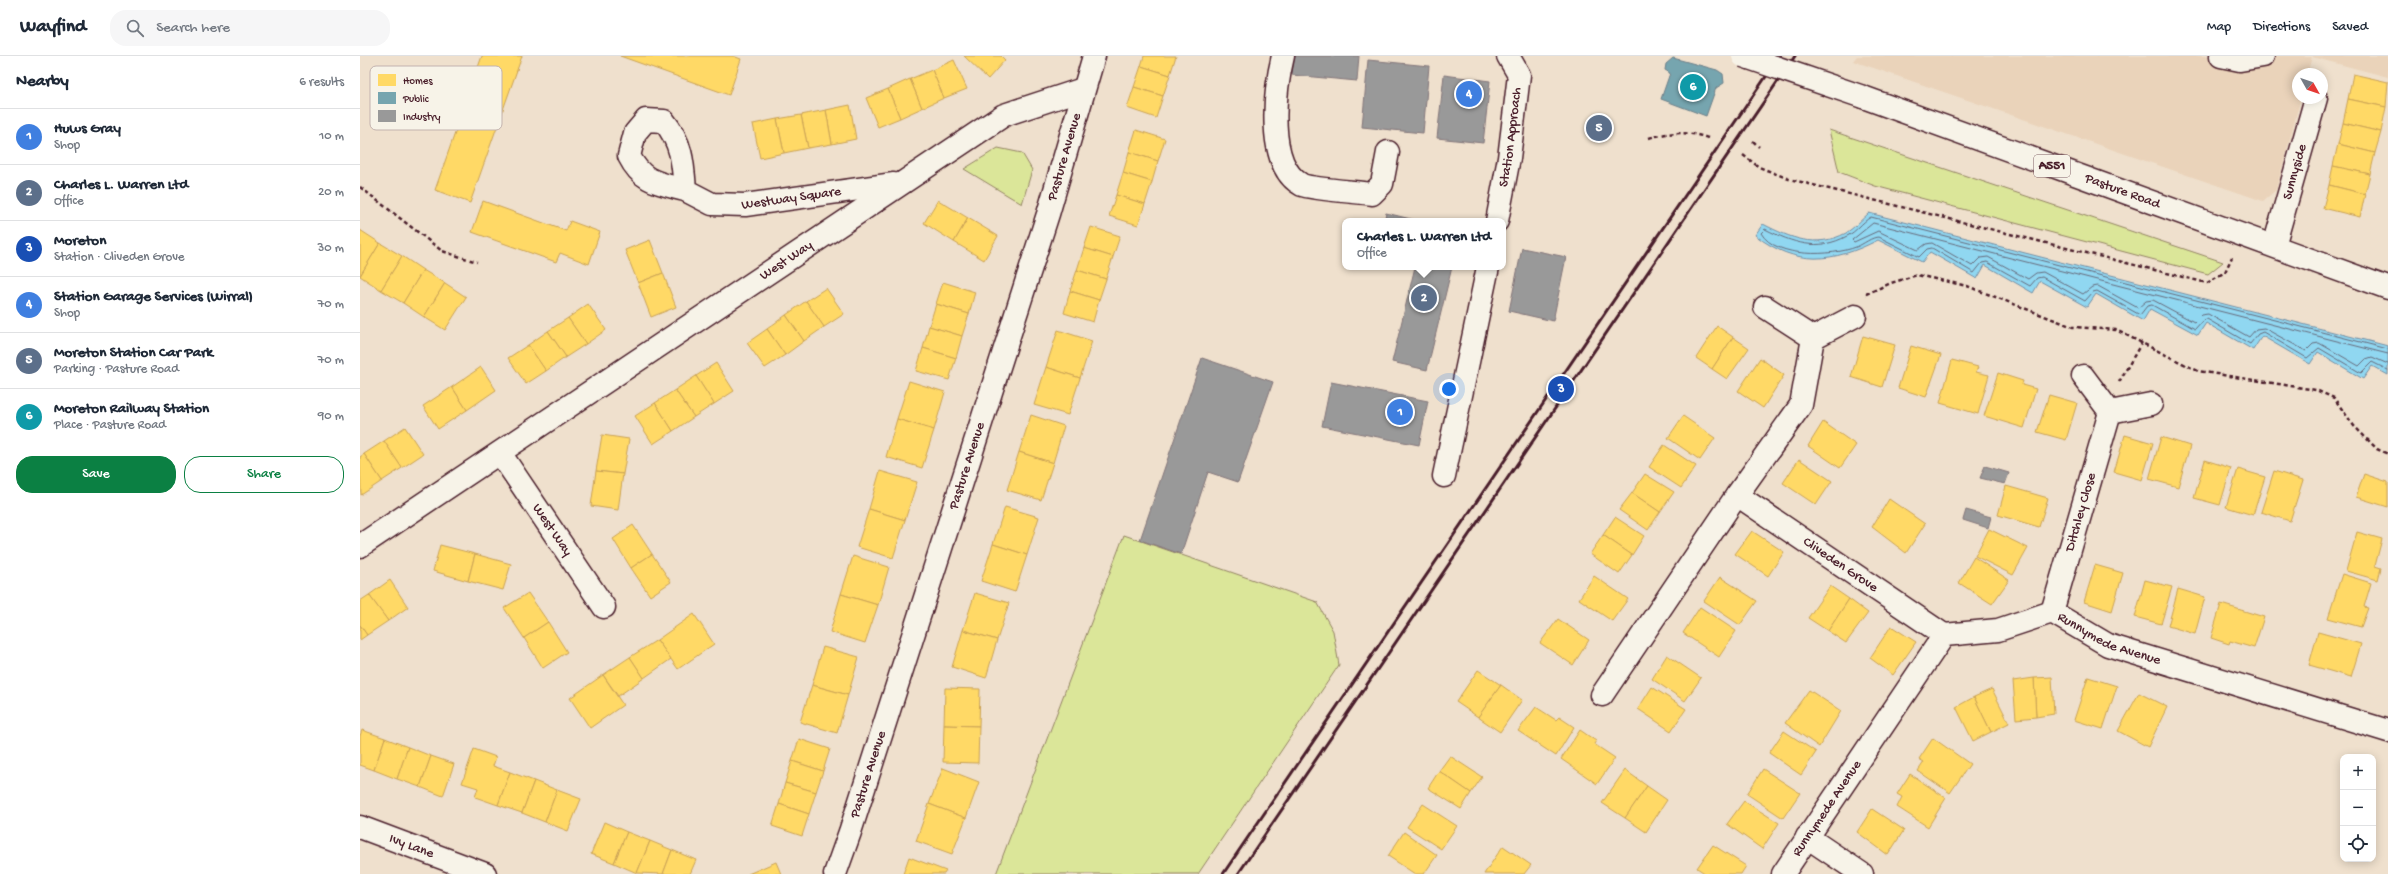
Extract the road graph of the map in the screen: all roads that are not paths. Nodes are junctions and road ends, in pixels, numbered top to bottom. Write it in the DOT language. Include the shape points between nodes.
graph roads {
  1 [pos="1094,56"];
  2 [pos="1283,56"];
  3 [pos="1508,56"];
  4 [pos="1744,56"];
  5 [pos="2221,56"];
  6 [pos="2263,56"];
  7 [pos="1083,89"];
  8 [pos="2314,104"];
  9 [pos="1388,152"];
  10 [pos="901,183"];
  11 [pos="685,190"];
  12 [pos="1498,218"];
  13 [pos="2274,246"];
  14 [pos="1487,270"];
  15 [pos="2388,288"];
  16 [pos="1765,307"];
  17 [pos="1855,316"];
  18 [pos="1813,338"];
  19 [pos="2083,376"];
  20 [pos="2151,404"];
  21 [pos="2110,412"];
  22 [pos="500,453"];
  23 [pos="1444,476"];
  24 [pos="1737,495"];
  25 [pos="360,546"];
  26 [pos="604,607"];
  27 [pos="2052,612"];
  28 [pos="1944,635"];
  29 [pos="1602,696"];
  30 [pos="2388,731"];
  31 [pos="360,827"];
  32 [pos="1807,837"];
  33 [pos="485,874"];
  34 [pos="835,874"];
  35 [pos="1784,874"];
  36 [pos="1862,874"];
  1 -- 7 [label="street, Pasture Avenue"];
  2 -- 9 [label="street" via="1275,109 1277,148 1291,175 1303,185 1372,194 1382,184"];
  3 -- 12 [label="street, Station Approach" via="1520,75"];
  4 -- 13 [label="street, Pasture Road / A551, bridge"];
  5 -- 6 [label="street" via="2240,60"];
  7 -- 10 [label="street, West Way" via="1004,115"];
  7 -- 34 [label="street, Pasture Avenue" via="1043,230"];
  8 -- 13 [label="street, Sunnyside"];
  10 -- 11 [label="street, Westway Square" via="745,205 712,204"];
  10 -- 22 [label="street, West Way"];
  13 -- 15 [label="street, Pasture Road / A551"];
  14 -- 23 [label="street"];
  16 -- 18 [label="street"];
  17 -- 18 [label="street"];
  18 -- 24 [label="street" via="1801,406"];
  19 -- 21 [label="street"];
  20 -- 21 [label="street"];
  21 -- 27 [label="street, Ditchley Close"];
  22 -- 25 [label="street, West Way"];
  22 -- 26 [label="street, West Way"];
  24 -- 28 [label="street, Cliveden Grove"];
  24 -- 29 [label="street"];
  27 -- 28 [label="street, Runnymede Avenue" via="1998,630"];
  27 -- 30 [label="street, Runnymede Avenue" via="2108,645"];
  28 -- 32 [label="street, Runnymede Avenue"];
  31 -- 33 [label="street, Ivy Lane"];
  32 -- 35 [label="street, Runnymede Avenue"];
  32 -- 36 [label="street"];
}
